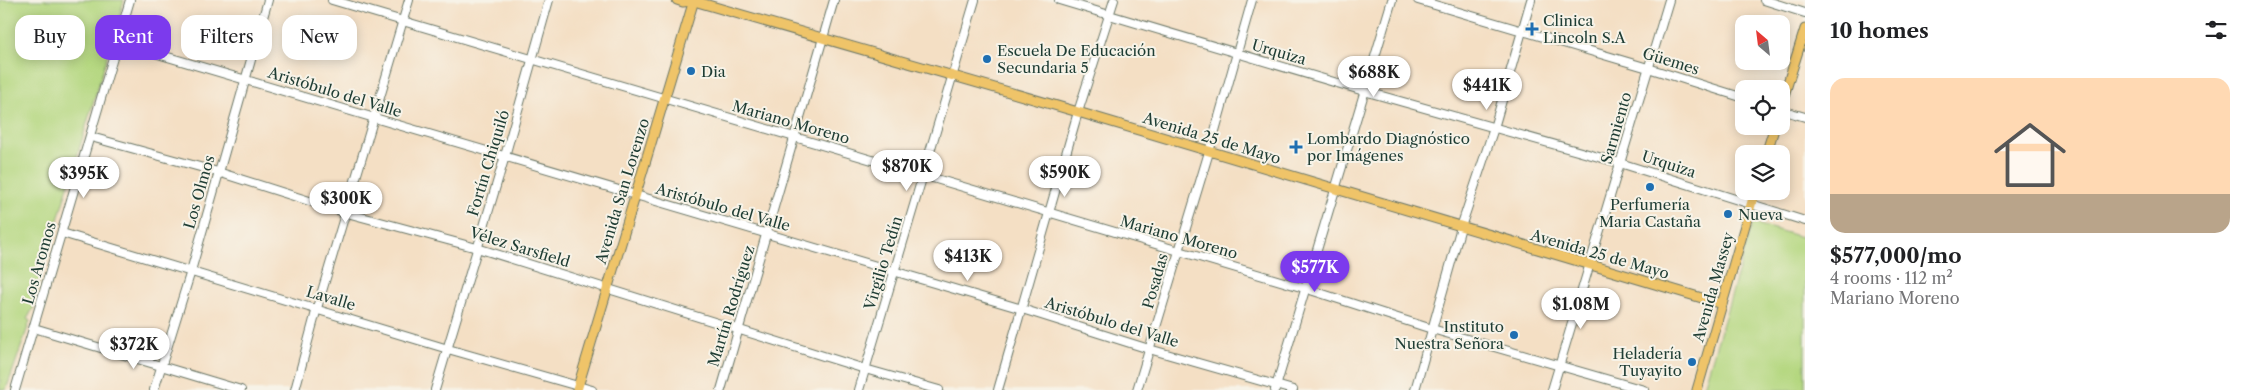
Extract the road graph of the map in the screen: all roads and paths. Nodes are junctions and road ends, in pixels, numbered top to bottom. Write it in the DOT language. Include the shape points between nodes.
graph roads {
  1 [pos="130,0"];
  2 [pos="268,0"];
  3 [pos="332,0"];
  4 [pos="409,0"];
  5 [pos="549,0"];
  6 [pos="677,0"];
  7 [pos="693,0"];
  8 [pos="834,0"];
  9 [pos="975,0"];
  10 [pos="1060,0"];
  11 [pos="1114,0"];
  12 [pos="1252,0"];
  13 [pos="1392,0"];
  14 [pos="1418,0"];
  15 [pos="1531,0"];
  16 [pos="1668,0"];
  17 [pos="1764,0"];
  18 [pos="1805,13"];
  19 [pos="1110,14"];
  20 [pos="125,15"];
  21 [pos="403,20"];
  22 [pos="1805,29"];
  23 [pos="1522,31"];
  24 [pos="822,38"];
  25 [pos="1236,53"];
  26 [pos="171,57"];
  27 [pos="533,59"];
  28 [pos="112,60"];
  29 [pos="1648,68"];
  30 [pos="954,76"];
  31 [pos="246,79"];
  32 [pos="1789,80"];
  33 [pos="1364,91"];
  34 [pos="1735,95"];
  35 [pos="664,99"];
  36 [pos="1078,112"];
  37 [pos="1790,113"];
  38 [pos="1805,117"];
  39 [pos="374,119"];
  40 [pos="1494,128"];
  41 [pos="91,137"];
  42 [pos="795,138"];
  43 [pos="1209,152"];
  44 [pos="505,156"];
  45 [pos="1620,163"];
  46 [pos="218,172"];
  47 [pos="924,175"];
  48 [pos="1334,189"];
  49 [pos="636,196"];
  50 [pos="1752,200"];
  51 [pos="1751,205"];
  52 [pos="347,213"];
  53 [pos="1049,213"];
  54 [pos="1805,221"];
  55 [pos="1461,227"];
  56 [pos="62,233"];
  57 [pos="767,234"];
  58 [pos="477,248"];
  59 [pos="1178,252"];
  60 [pos="1589,264"];
  61 [pos="191,271"];
  62 [pos="894,272"];
  63 [pos="608,288"];
  64 [pos="1304,288"];
  65 [pos="1722,304"];
  66 [pos="317,308"];
  67 [pos="1022,309"];
  68 [pos="34,328"];
  69 [pos="738,328"];
  70 [pos="1432,329"];
  71 [pos="448,349"];
  72 [pos="1149,349"];
  73 [pos="1559,364"];
  74 [pos="161,366"];
  75 [pos="865,369"];
  76 [pos="1276,387"];
  77 [pos="578,388"];
  78 [pos="15,390"];
  79 [pos="154,390"];
  80 [pos="241,390"];
  81 [pos="295,390"];
  82 [pos="435,390"];
  83 [pos="592,390"];
  84 [pos="721,390"];
  85 [pos="859,390"];
  86 [pos="939,390"];
  87 [pos="998,390"];
  88 [pos="1137,390"];
  89 [pos="1293,390"];
  90 [pos="1415,390"];
  91 [pos="1552,390"];
  92 [pos="1644,390"];
  93 [pos="1697,390"];
  1 -- 20 [label="street, Los Aromos"];
  2 -- 31 [label="street, Los Olmos"];
  3 -- 21 [label="street, Mariano Moreno"];
  4 -- 21 [label="street"];
  5 -- 27 [label="street, Fortín Chiquiló"];
  6 -- 7 [label="main road, Avenida 25 de Mayo"];
  7 -- 24 [label="main road, Avenida 25 de Mayo"];
  7 -- 35 [label="main road, Avenida San Lorenzo"];
  8 -- 24 [label="street, Martín Rodríguez"];
  9 -- 30 [label="street, Virgilio Tedín"];
  10 -- 19 [label="street, Urquiza"];
  11 -- 19 [label="street"];
  12 -- 25 [label="street, Posadas"];
  13 -- 33 [label="street"];
  14 -- 23 [label="street, Güemes"];
  15 -- 23 [label="street"];
  16 -- 29 [label="street, Sarmiento"];
  17 -- 18 [label="street"];
  19 -- 25 [label="street, Urquiza"];
  19 -- 36 [label="street"];
  21 -- 27 [label="street, Mariano Moreno"];
  21 -- 39 [label="street"];
  22 -- 32 [label="main road"];
  23 -- 29 [label="street, Güemes"];
  23 -- 40 [label="street"];
  24 -- 30 [label="main road, Avenida 25 de Mayo"];
  24 -- 42 [label="street, Martín Rodríguez"];
  25 -- 33 [label="street, Urquiza"];
  25 -- 43 [label="street, Posadas"];
  26 -- 31 [label="street, Aristóbulo del Valle"];
  27 -- 35 [label="street, Mariano Moreno"];
  27 -- 44 [label="street, Fortín Chiquiló"];
  28 -- 41 [label="street, Los Aromos"];
  29 -- 34 [label="street, Güemes"];
  29 -- 45 [label="street, Sarmiento"];
  30 -- 36 [label="main road, Avenida 25 de Mayo"];
  30 -- 47 [label="street, Virgilio Tedín"];
  31 -- 39 [label="street, Aristóbulo del Valle"];
  31 -- 46 [label="street, Los Olmos"];
  33 -- 40 [label="street, Urquiza"];
  33 -- 48 [label="street"];
  35 -- 42 [label="street, Mariano Moreno"];
  35 -- 49 [label="main road, Avenida San Lorenzo"];
  36 -- 43 [label="main road, Avenida 25 de Mayo"];
  36 -- 53 [label="street"];
  37 -- 38 [label="street"];
  39 -- 44 [label="street, Aristóbulo del Valle"];
  39 -- 52 [label="street"];
  40 -- 45 [label="street, Urquiza"];
  40 -- 55 [label="street"];
  41 -- 46 [label="street, Vélez Sarsfield"];
  41 -- 56 [label="street, Los Aromos"];
  42 -- 47 [label="street, Mariano Moreno"];
  42 -- 57 [label="street, Martín Rodríguez"];
  43 -- 48 [label="main road, Avenida 25 de Mayo"];
  43 -- 59 [label="street, Posadas"];
  44 -- 49 [label="street, Aristóbulo del Valle"];
  44 -- 58 [label="street, Fortín Chiquiló"];
  45 -- 51 [label="street, Urquiza"];
  45 -- 60 [label="street, Sarmiento"];
  46 -- 52 [label="street, Vélez Sarsfield"];
  46 -- 61 [label="street, Los Olmos"];
  47 -- 53 [label="street, Mariano Moreno"];
  47 -- 62 [label="street, Virgilio Tedín"];
  48 -- 55 [label="main road, Avenida 25 de Mayo"];
  48 -- 64 [label="street"];
  49 -- 57 [label="street, Aristóbulo del Valle"];
  49 -- 63 [label="main road, Avenida San Lorenzo"];
  50 -- 51 [label="main road, Avenida Massey"];
  51 -- 54 [label="street, Urquiza"];
  51 -- 65 [label="main road, Avenida Massey"];
  52 -- 58 [label="street, Vélez Sarsfield"];
  52 -- 66 [label="street"];
  53 -- 59 [label="street, Mariano Moreno"];
  53 -- 67 [label="street"];
  55 -- 60 [label="main road, Avenida 25 de Mayo"];
  55 -- 70 [label="street"];
  56 -- 61 [label="street, Lavalle"];
  56 -- 68 [label="street, Los Aromos"];
  57 -- 62 [label="street, Aristóbulo del Valle"];
  57 -- 69 [label="street, Martín Rodríguez"];
  58 -- 63 [label="street, Vélez Sarsfield"];
  58 -- 71 [label="street, Fortín Chiquiló"];
  59 -- 64 [label="street, Mariano Moreno"];
  59 -- 72 [label="street, Posadas"];
  60 -- 65 [label="main road, Avenida 25 de Mayo"];
  60 -- 73 [label="street, Sarmiento"];
  61 -- 66 [label="street, Lavalle"];
  61 -- 74 [label="street, Los Olmos"];
  62 -- 67 [label="street, Aristóbulo del Valle"];
  62 -- 75 [label="street, Virgilio Tedín"];
  63 -- 69 [label="street, Vélez Sarsfield"];
  63 -- 77 [label="main road, Avenida San Lorenzo"];
  64 -- 70 [label="street, Mariano Moreno"];
  64 -- 76 [label="street"];
  65 -- 93 [label="main road, Avenida Massey"];
  66 -- 71 [label="street, Lavalle"];
  66 -- 81 [label="street"];
  67 -- 72 [label="street, Aristóbulo del Valle"];
  67 -- 87 [label="street"];
  68 -- 74 [label="street"];
  68 -- 78 [label="street, Los Aromos"];
  69 -- 75 [label="street, Vélez Sarsfield"];
  69 -- 84 [label="street, Martín Rodríguez"];
  70 -- 73 [label="street, Mariano Moreno"];
  70 -- 90 [label="street"];
  71 -- 77 [label="street, Lavalle"];
  71 -- 82 [label="street, Fortín Chiquiló"];
  72 -- 76 [label="street, Aristóbulo del Valle"];
  72 -- 88 [label="street, Posadas"];
  73 -- 91 [label="street, Sarmiento"];
  73 -- 92 [label="street, Mariano Moreno"];
  74 -- 79 [label="street, Los Olmos"];
  74 -- 80 [label="street"];
  75 -- 85 [label="street, Virgilio Tedín"];
  75 -- 86 [label="street, Vélez Sarsfield"];
  76 -- 89 [label="street, Aristóbulo del Valle"];
  77 -- 83 [label="street, Lavalle"];
}
